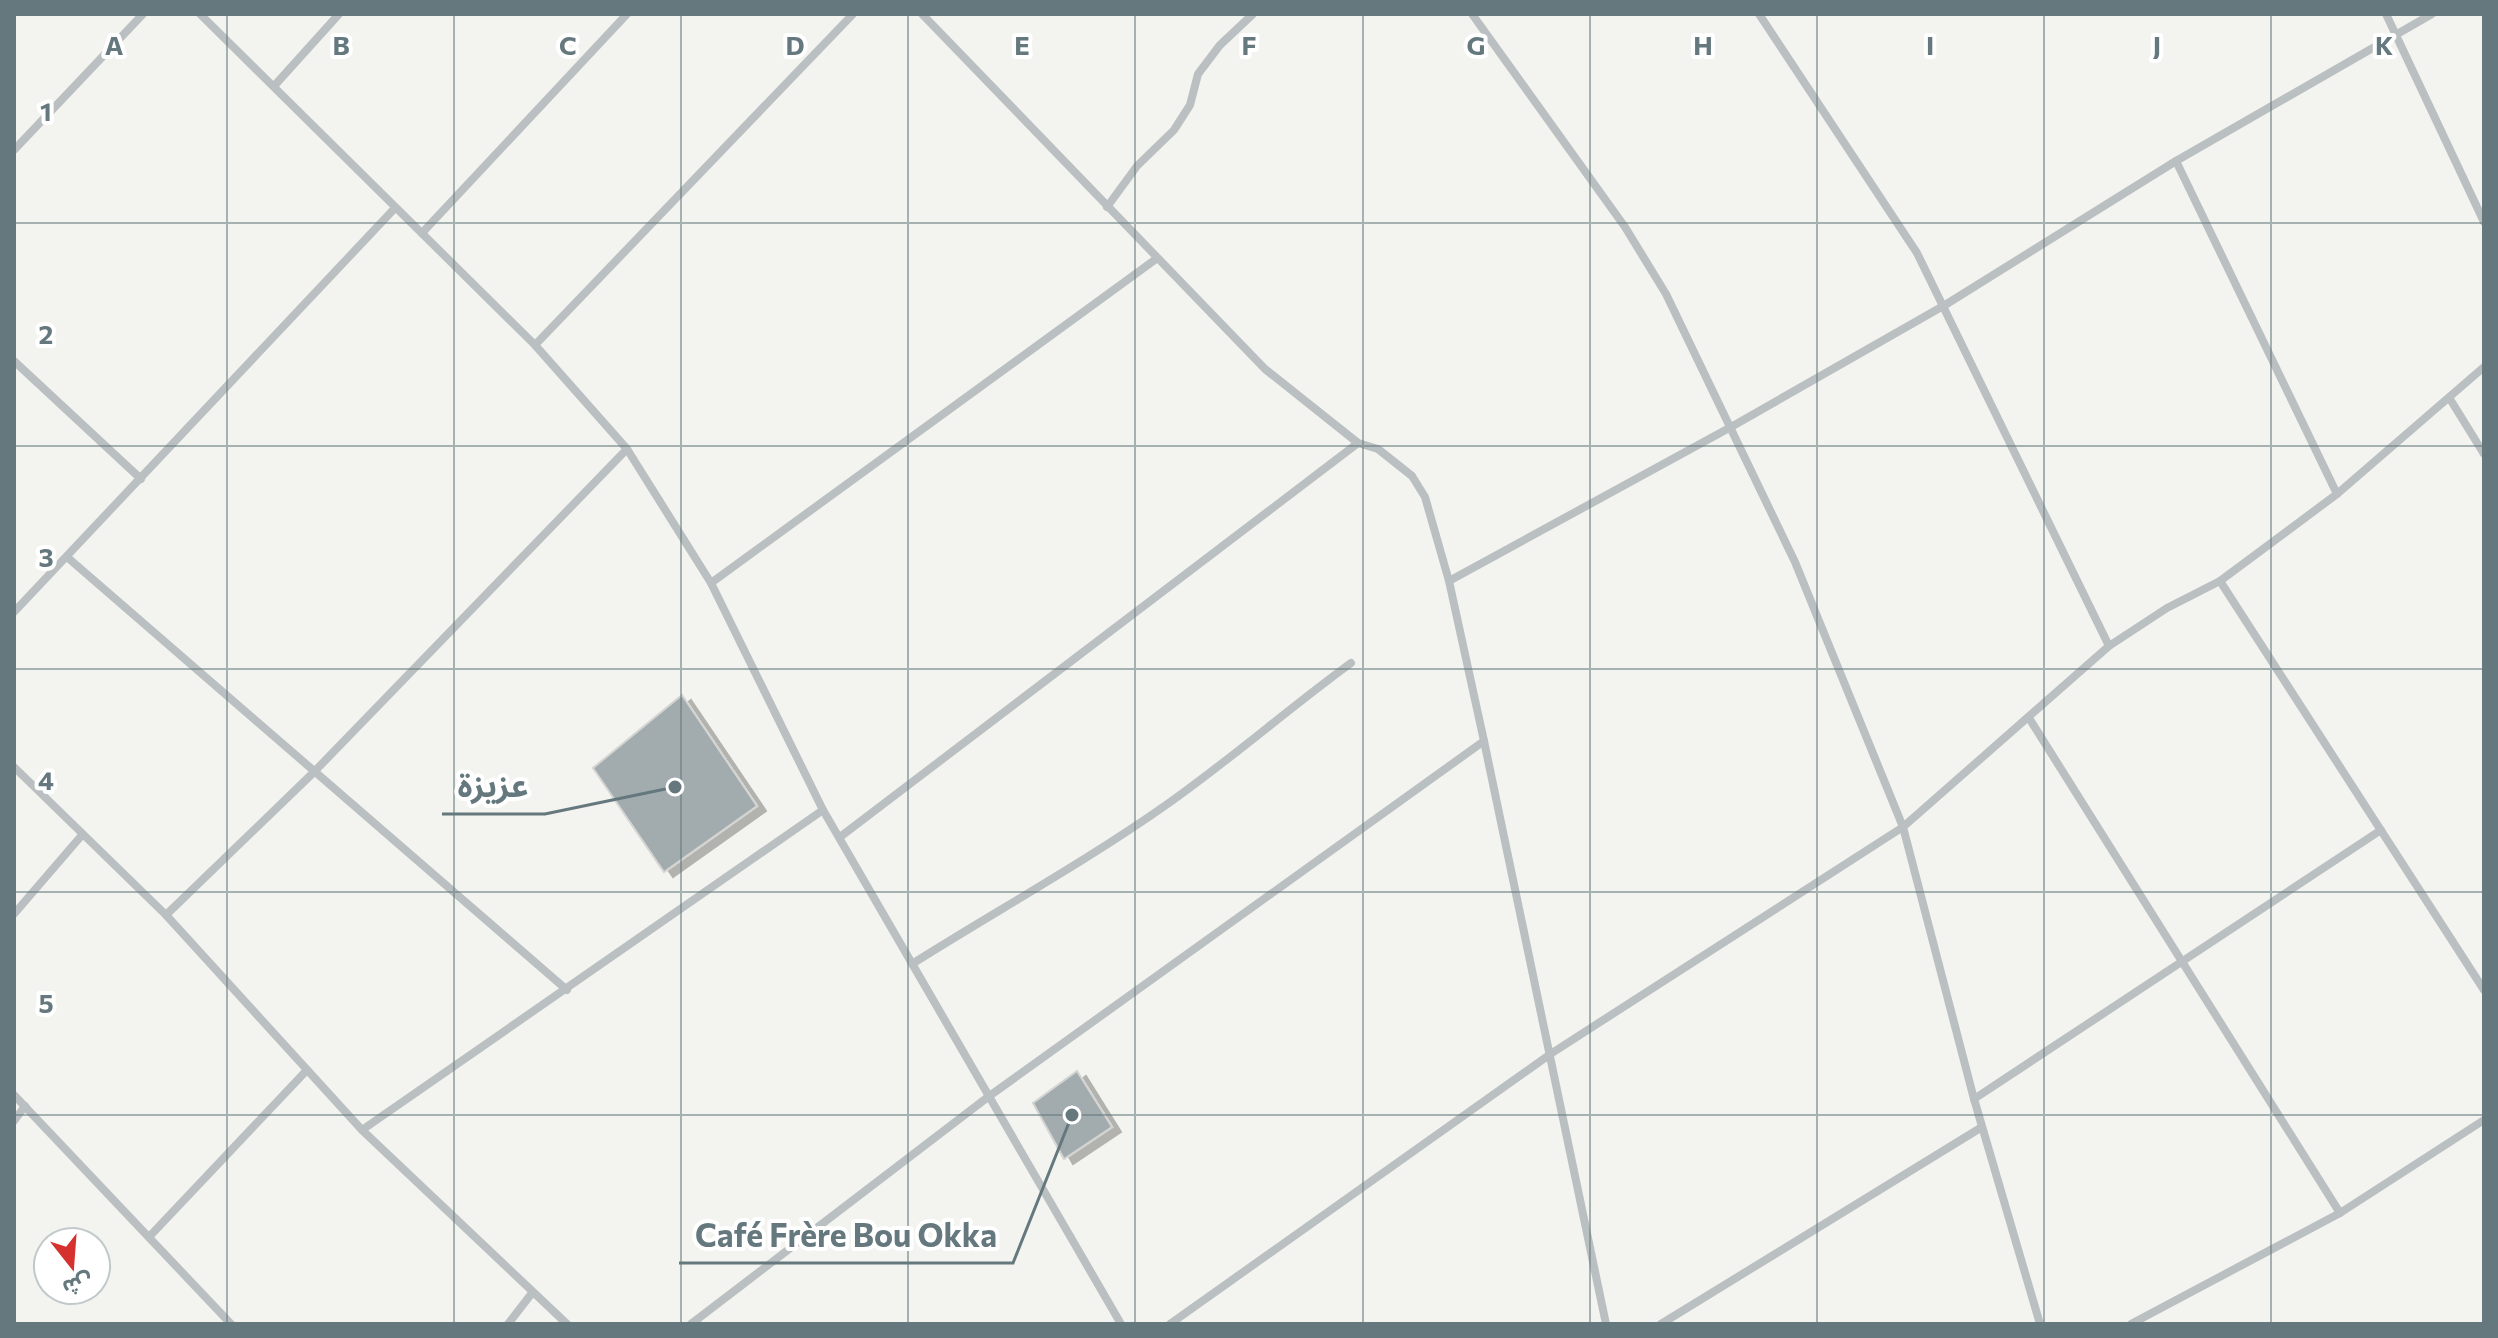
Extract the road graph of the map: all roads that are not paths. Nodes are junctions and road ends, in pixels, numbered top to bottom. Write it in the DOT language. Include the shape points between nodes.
graph roads {
  1 [pos="143,14"];
  2 [pos="200,14"];
  3 [pos="339,14"];
  4 [pos="627,14"];
  5 [pos="853,14"];
  6 [pos="922,14"];
  7 [pos="1253,14"];
  8 [pos="1473,14"];
  9 [pos="1759,14"];
  10 [pos="2386,14"];
  11 [pos="2432,14"];
  12 [pos="2397,35"];
  13 [pos="275,85"];
  14 [pos="14,150"];
  15 [pos="2176,161"];
  16 [pos="1107,207"];
  17 [pos="395,208"];
  18 [pos="2484,222"];
  19 [pos="422,233"];
  20 [pos="1156,259"];
  21 [pos="1945,305"];
  22 [pos="535,345"];
  23 [pos="14,361"];
  24 [pos="2484,367"];
  25 [pos="2450,399"];
  26 [pos="1731,427"];
  27 [pos="1358,443"];
  28 [pos="627,449"];
  29 [pos="2484,454"];
  30 [pos="141,479"];
  31 [pos="2337,494"];
  32 [pos="67,557"];
  33 [pos="1449,581"];
  34 [pos="2220,581"];
  35 [pos="711,583"];
  36 [pos="14,612"];
  37 [pos="2109,646"];
  38 [pos="1351,663"];
  39 [pos="2029,718"];
  40 [pos="1484,741"];
  41 [pos="14,767"];
  42 [pos="313,773"];
  43 [pos="823,810"];
  44 [pos="1903,827"];
  45 [pos="2381,830"];
  46 [pos="82,835"];
  47 [pos="840,837"];
  48 [pos="14,914"];
  49 [pos="166,915"];
  50 [pos="2182,961"];
  51 [pos="912,964"];
  52 [pos="567,990"];
  53 [pos="2484,990"];
  54 [pos="1552,1053"];
  55 [pos="307,1070"];
  56 [pos="14,1095"];
  57 [pos="988,1097"];
  58 [pos="1974,1099"];
  59 [pos="25,1106"];
  60 [pos="2484,1120"];
  61 [pos="14,1121"];
  62 [pos="1982,1127"];
  63 [pos="362,1130"];
  64 [pos="2340,1213"];
  65 [pos="149,1237"];
  66 [pos="532,1293"];
  67 [pos="230,1323"];
  68 [pos="508,1324"];
  69 [pos="567,1324"];
  70 [pos="691,1324"];
  71 [pos="1121,1324"];
  72 [pos="1170,1324"];
  73 [pos="1606,1324"];
  74 [pos="1661,1324"];
  75 [pos="2040,1324"];
  76 [pos="2131,1324"];
  1 -- 14 [label="street"];
  2 -- 13 [label="street"];
  3 -- 13 [label="street"];
  4 -- 19 [label="street"];
  5 -- 22 [label="street"];
  6 -- 16 [label="street"];
  7 -- 16 [label="street" via="1198,74 1190,105 1174,130 1137,166"];
  8 -- 26 [label="street" via="1625,227 1666,294"];
  9 -- 21 [label="street" via="1900,226"];
  10 -- 12 [label="street"];
  11 -- 12 [label="street"];
  12 -- 15 [label="street"];
  12 -- 18 [label="street"];
  13 -- 17 [label="street"];
  15 -- 21 [label="street"];
  15 -- 31 [label="street"];
  16 -- 20 [label="street"];
  17 -- 19 [label="street"];
  17 -- 30 [label="street"];
  19 -- 22 [label="street"];
  20 -- 27 [label="street" via="1265,369"];
  20 -- 35 [label="street"];
  21 -- 26 [label="street"];
  21 -- 37 [label="street"];
  22 -- 28 [label="street"];
  23 -- 30 [label="street"];
  24 -- 25 [label="street"];
  25 -- 29 [label="street"];
  25 -- 31 [label="street"];
  26 -- 33 [label="street"];
  26 -- 44 [label="street" via="1795,562"];
  27 -- 33 [label="street" via="1388,455 1412,476 1425,497"];
  27 -- 47 [label="street"];
  28 -- 35 [label="street"];
  28 -- 42 [label="street"];
  30 -- 32 [label="street"];
  31 -- 34 [label="street"];
  32 -- 36 [label="street"];
  32 -- 42 [label="street"];
  33 -- 40 [label="street"];
  34 -- 37 [label="street"];
  34 -- 45 [label="street"];
  35 -- 43 [label="street"];
  37 -- 39 [label="street"];
  38 -- 51 [label="street" via="1162,807"];
  39 -- 44 [label="street"];
  39 -- 50 [label="street"];
  40 -- 54 [label="street"];
  40 -- 57 [label="street"];
  41 -- 46 [label="street"];
  42 -- 49 [label="street"];
  42 -- 52 [label="street"];
  43 -- 47 [label="street"];
  43 -- 52 [label="street"];
  44 -- 54 [label="street"];
  44 -- 58 [label="street"];
  45 -- 50 [label="street"];
  45 -- 53 [label="street"];
  46 -- 48 [label="street"];
  46 -- 49 [label="street"];
  47 -- 51 [label="street"];
  49 -- 55 [label="street"];
  50 -- 58 [label="street"];
  50 -- 64 [label="street"];
  51 -- 57 [label="street"];
  52 -- 63 [label="street"];
  54 -- 72 [label="street"];
  54 -- 73 [label="street"];
  55 -- 63 [label="street"];
  55 -- 65 [label="street"];
  56 -- 59 [label="street"];
  57 -- 70 [label="street"];
  57 -- 71 [label="street"];
  58 -- 62 [label="street"];
  59 -- 61 [label="street"];
  59 -- 65 [label="street"];
  60 -- 64 [label="street"];
  62 -- 74 [label="street"];
  62 -- 75 [label="street"];
  63 -- 66 [label="street"];
  64 -- 76 [label="street"];
  65 -- 67 [label="street"];
  66 -- 68 [label="street"];
  66 -- 69 [label="street"];
}
